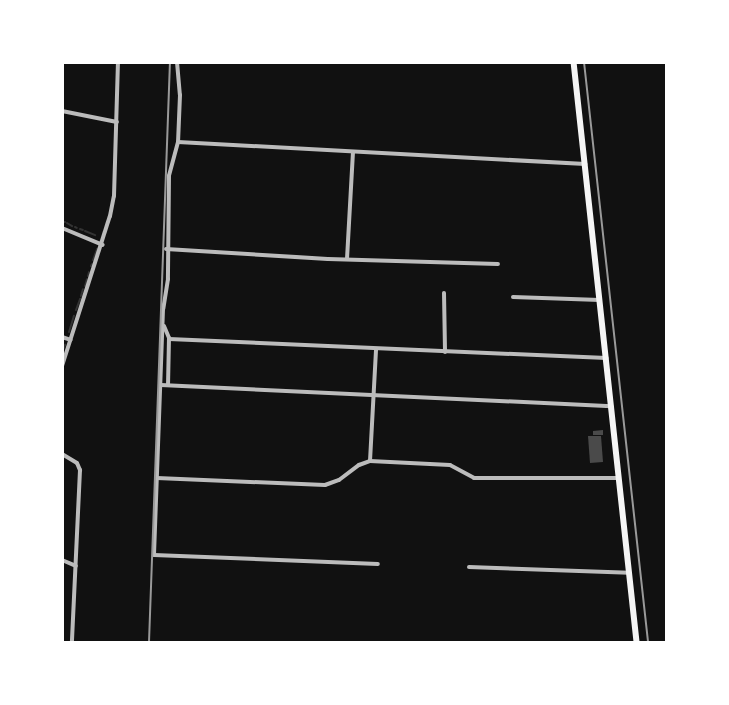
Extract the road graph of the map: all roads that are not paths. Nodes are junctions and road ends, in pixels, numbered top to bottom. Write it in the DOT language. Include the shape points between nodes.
graph roads {
  1 [pos="118,62"];
  2 [pos="177,62"];
  3 [pos="574,62"];
  4 [pos="62,112"];
  5 [pos="117,122"];
  6 [pos="178,142"];
  7 [pos="353,152"];
  8 [pos="586,164"];
  9 [pos="62,228"];
  10 [pos="102,245"];
  11 [pos="166,250"];
  12 [pos="347,259"];
  13 [pos="498,264"];
  14 [pos="444,293"];
  15 [pos="513,296"];
  16 [pos="600,300"];
  17 [pos="163,324"];
  18 [pos="62,337"];
  19 [pos="169,339"];
  20 [pos="71,340"];
  21 [pos="376,349"];
  22 [pos="445,352"];
  23 [pos="607,358"];
  24 [pos="62,366"];
  25 [pos="161,385"];
  26 [pos="168,385"];
  27 [pos="375,395"];
  28 [pos="612,406"];
  29 [pos="62,454"];
  30 [pos="370,461"];
  31 [pos="157,478"];
  32 [pos="619,478"];
  33 [pos="62,560"];
  34 [pos="378,564"];
  35 [pos="76,566"];
  36 [pos="469,566"];
  37 [pos="630,573"];
  38 [pos="72,642"];
  39 [pos="637,642"];
  1 -- 5 [label="street"];
  2 -- 6 [label="street" via="180,95"];
  3 -- 8 [label="main road"];
  4 -- 5 [label="street"];
  5 -- 10 [label="street" via="114,192"];
  6 -- 7 [label="street"];
  6 -- 11 [label="street" via="168,176"];
  7 -- 8 [label="street"];
  7 -- 12 [label="street"];
  8 -- 16 [label="main road"];
  9 -- 10 [label="street"];
  10 -- 20 [label="street"];
  11 -- 12 [label="street"];
  11 -- 17 [label="street"];
  12 -- 13 [label="street"];
  14 -- 22 [label="street"];
  15 -- 16 [label="street"];
  16 -- 23 [label="main road"];
  17 -- 19 [label="street"];
  17 -- 25 [label="street"];
  18 -- 20 [label="street"];
  19 -- 21 [label="street"];
  19 -- 26 [label="street"];
  20 -- 24 [label="street"];
  21 -- 22 [label="street"];
  21 -- 27 [label="street"];
  22 -- 23 [label="street"];
  23 -- 28 [label="main road"];
  25 -- 26 [label="street"];
  25 -- 31 [label="street"];
  26 -- 27 [label="street"];
  27 -- 28 [label="street"];
  27 -- 30 [label="street"];
  28 -- 32 [label="main road"];
  29 -- 35 [label="street" via="77,463 80,470"];
  30 -- 31 [label="street" via="358,464 337,481 325,485"];
  30 -- 32 [label="street" via="450,465 474,478"];
  31 -- 34 [label="street" via="154,555"];
  32 -- 37 [label="main road"];
  33 -- 35 [label="street"];
  35 -- 38 [label="street"];
  36 -- 37 [label="street"];
  37 -- 39 [label="main road"];
}
